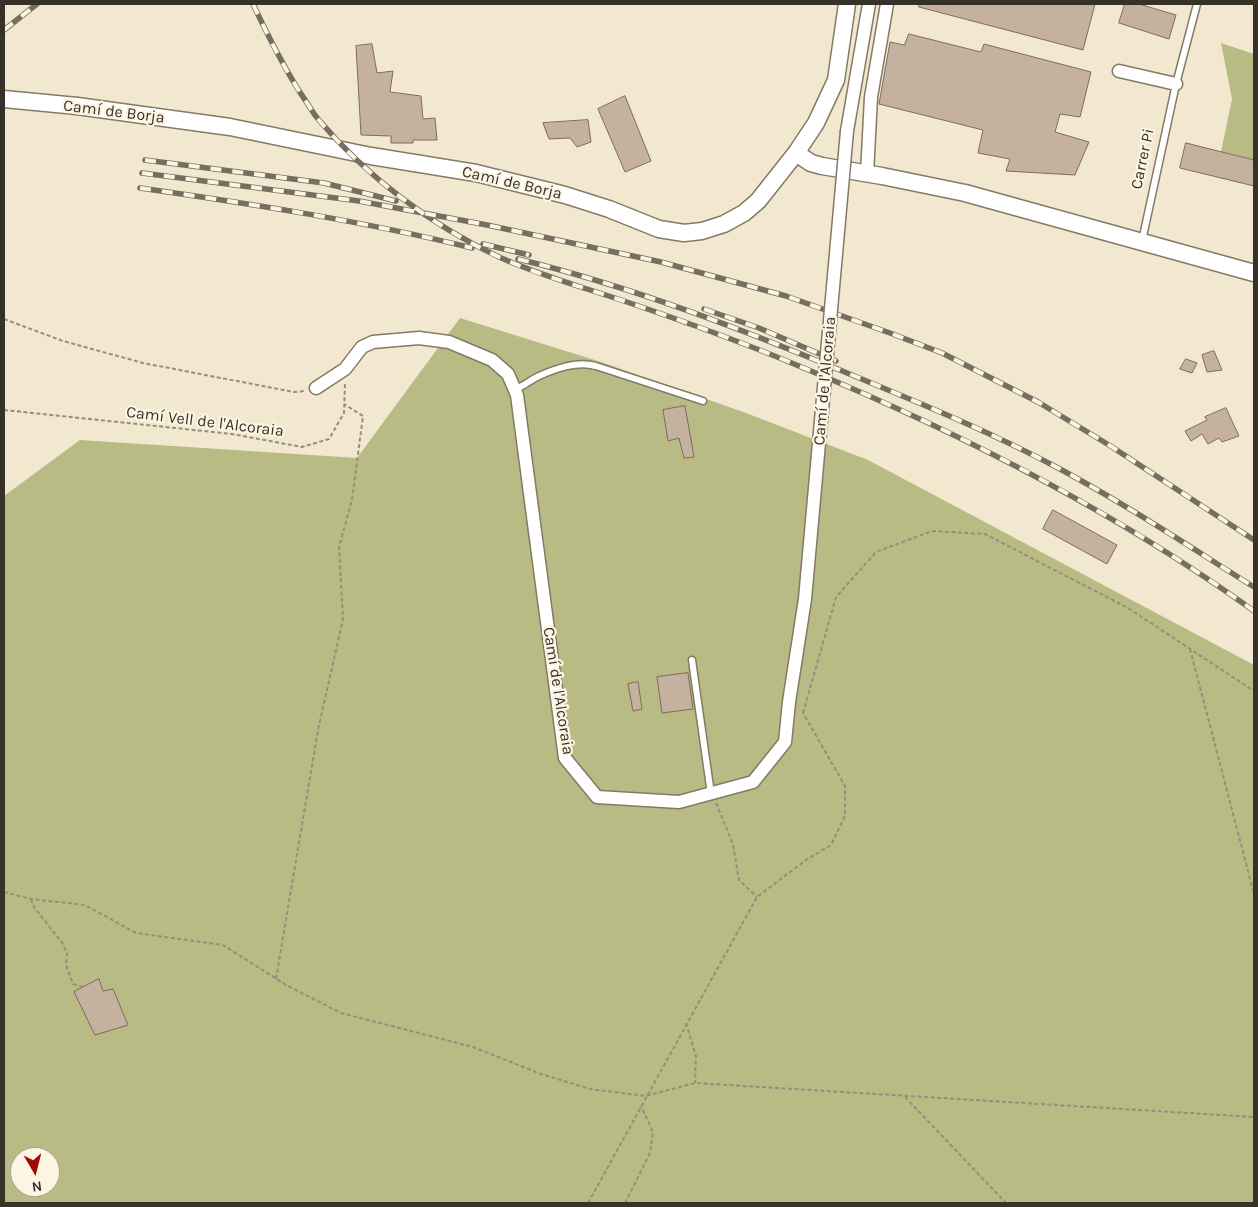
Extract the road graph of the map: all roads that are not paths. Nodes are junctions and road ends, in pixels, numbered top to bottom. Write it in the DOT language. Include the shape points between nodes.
graph roads {
  1 [pos="847,4"];
  2 [pos="869,4"];
  3 [pos="887,4"];
  4 [pos="1198,4"];
  5 [pos="1120,71"];
  6 [pos="1176,84"];
  7 [pos="4,100"];
  8 [pos="36,103"];
  9 [pos="4,108"];
  10 [pos="796,152"];
  11 [pos="867,174"];
  12 [pos="1142,241"];
  13 [pos="1254,273"];
  14 [pos="316,388"];
  15 [pos="515,389"];
  16 [pos="703,401"];
  17 [pos="692,660"];
  18 [pos="712,794"];
  1 -- 10 [label="street, Camí de Borja" via="836,80 816,123"];
  2 -- 18 [label="street, Camí de l'Alcoraia, bridge" via="847,131 805,599 785,742 753,782"];
  3 -- 11 [label="street" via="871,97"];
  4 -- 6 [label="lane, Carrer Pi"];
  5 -- 6 [label="street"];
  6 -- 12 [label="lane, Carrer Pi"];
  7 -- 8 [label="street, Camí de Borja"];
  8 -- 9 [label="street, Camí de Borja"];
  8 -- 10 [label="street, Camí de Borja" via="230,127 371,156 476,173 566,195 659,229 684,233 724,224 744,213 758,201"];
  10 -- 11 [label="street" via="817,165"];
  11 -- 12 [label="street" via="964,193"];
  12 -- 13 [label="street"];
  14 -- 15 [label="street, Camí de l'Alcoraia" via="345,369 362,347 373,342 419,338 450,342 492,360 508,374"];
  15 -- 16 [label="lane" via="542,375 582,364"];
  15 -- 18 [label="street, Camí de l'Alcoraia" via="565,758 597,797 679,802"];
  17 -- 18 [label="lane"];
}
